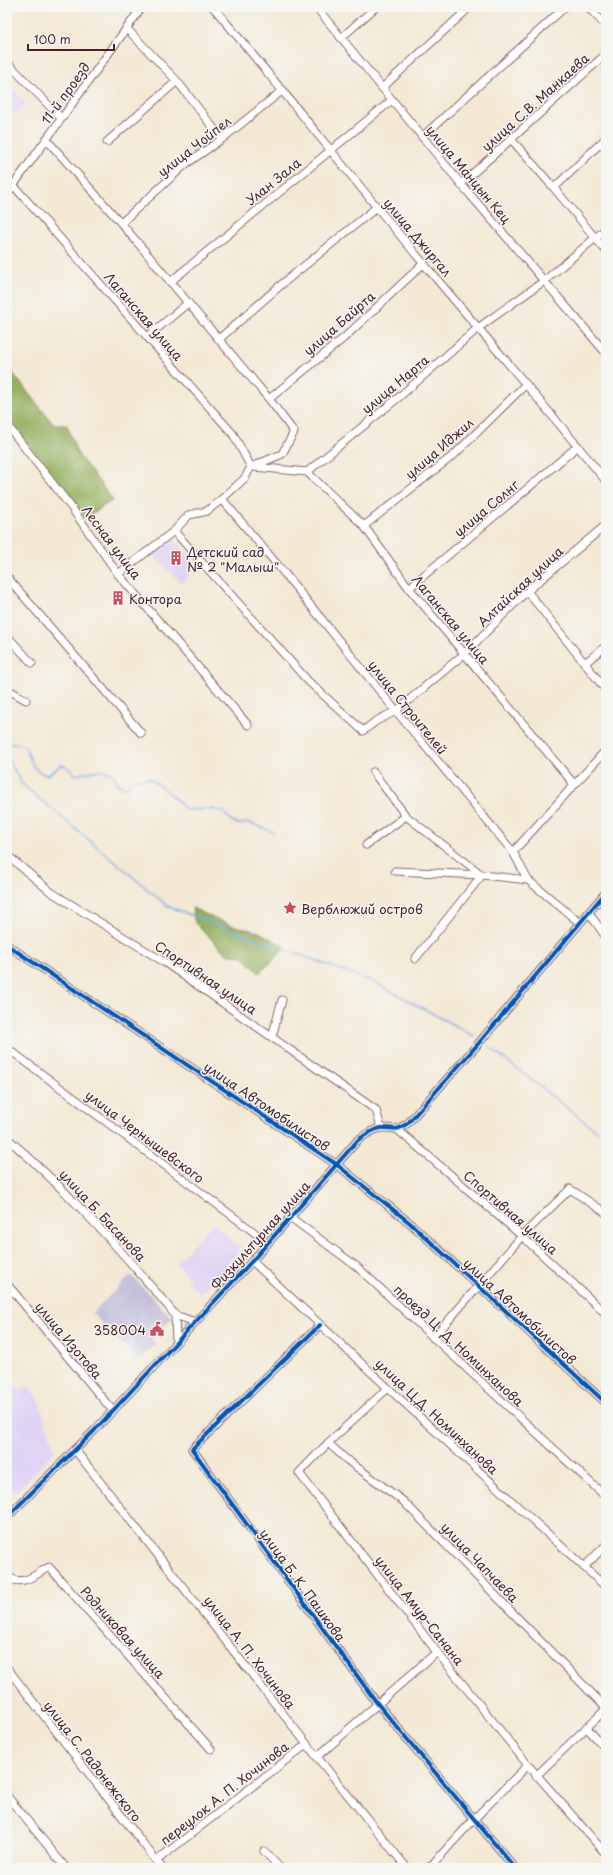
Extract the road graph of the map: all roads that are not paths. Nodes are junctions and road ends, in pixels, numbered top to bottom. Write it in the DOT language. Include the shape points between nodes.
graph roads {
  1 [pos="142,7"];
  2 [pos="213,7"];
  3 [pos="316,7"];
  4 [pos="376,7"];
  5 [pos="470,7"];
  6 [pos="565,7"];
  7 [pos="588,7"];
  8 [pos="606,26"];
  9 [pos="127,29"];
  10 [pos="341,38"];
  11 [pos="606,54"];
  12 [pos="7,62"];
  13 [pos="177,81"];
  14 [pos="382,88"];
  15 [pos="283,90"];
  16 [pos="392,100"];
  17 [pos="61,118"];
  18 [pos="422,137"];
  19 [pos="606,138"];
  20 [pos="46,139"];
  21 [pos="222,139"];
  22 [pos="511,139"];
  23 [pos="107,142"];
  24 [pos="330,150"];
  25 [pos="462,184"];
  26 [pos="13,185"];
  27 [pos="554,188"];
  28 [pos="7,194"];
  29 [pos="377,207"];
  30 [pos="121,223"];
  31 [pos="606,228"];
  32 [pos="595,239"];
  33 [pos="606,252"];
  34 [pos="424,263"];
  35 [pos="544,281"];
  36 [pos="170,282"];
  37 [pos="188,302"];
  38 [pos="478,328"];
  39 [pos="147,337"];
  40 [pos="219,338"];
  41 [pos="606,353"];
  42 [pos="526,384"];
  43 [pos="269,399"];
  44 [pos="7,425"];
  45 [pos="578,446"];
  46 [pos="251,467"];
  47 [pos="307,472"];
  48 [pos="606,481"];
  49 [pos="222,499"];
  50 [pos="606,525"];
  51 [pos="364,526"];
  52 [pos="174,530"];
  53 [pos="118,574"];
  54 [pos="7,577"];
  55 [pos="409,588"];
  56 [pos="527,591"];
  57 [pos="7,636"];
  58 [pos="606,646"];
  59 [pos="464,654"];
  60 [pos="32,663"];
  61 [pos="585,663"];
  62 [pos="7,689"];
  63 [pos="606,690"];
  64 [pos="26,700"];
  65 [pos="396,711"];
  66 [pos="248,725"];
  67 [pos="140,733"];
  68 [pos="606,750"];
  69 [pos="373,772"];
  70 [pos="574,784"];
  71 [pos="406,816"];
  72 [pos="366,845"];
  73 [pos="513,852"];
  74 [pos="7,855"];
  75 [pos="395,871"];
  76 [pos="482,875"];
  77 [pos="528,880"];
  78 [pos="606,892"];
  79 [pos="589,913"];
  80 [pos="580,923"];
  81 [pos="606,937"];
  82 [pos="7,945"];
  83 [pos="415,959"];
  84 [pos="282,1000"];
  85 [pos="272,1037"];
  86 [pos="7,1048"];
  87 [pos="381,1128"];
  88 [pos="398,1130"];
  89 [pos="7,1138"];
  90 [pos="336,1164"];
  91 [pos="606,1213"];
  92 [pos="290,1217"];
  93 [pos="522,1236"];
  94 [pos="267,1244"];
  95 [pos="252,1261"];
  96 [pos="7,1284"];
  97 [pos="479,1286"];
  98 [pos="606,1314"];
  99 [pos="175,1315"];
  100 [pos="195,1322"];
  101 [pos="320,1325"];
  102 [pos="433,1338"];
  103 [pos="176,1341"];
  104 [pos="388,1388"];
  105 [pos="606,1403"];
  106 [pos="113,1411"];
  107 [pos="328,1443"];
  108 [pos="75,1450"];
  109 [pos="606,1497"];
  110 [pos="7,1517"];
  111 [pos="606,1545"];
  112 [pos="584,1568"];
  113 [pos="7,1575"];
  114 [pos="606,1587"];
  115 [pos="437,1652"];
  116 [pos="7,1668"];
  117 [pos="377,1703"];
  118 [pos="606,1709"];
  119 [pos="586,1727"];
  120 [pos="307,1744"];
  121 [pos="211,1749"];
  122 [pos="606,1749"];
  123 [pos="317,1758"];
  124 [pos="528,1765"];
  125 [pos="536,1776"];
  126 [pos="7,1796"];
  127 [pos="474,1819"];
  128 [pos="264,1850"];
  129 [pos="606,1854"];
  130 [pos="156,1861"];
  131 [pos="66,1868"];
  132 [pos="162,1868"];
  133 [pos="280,1868"];
  134 [pos="407,1868"];
  135 [pos="429,1868"];
  136 [pos="515,1868"];
  1 -- 9 [label="street, 11-й проезд"];
  2 -- 15 [label="street, улица Джиргал"];
  3 -- 10 [label="street, улица Манцын Кец"];
  4 -- 10 [label="street"];
  5 -- 14 [label="street"];
  6 -- 18 [label="street"];
  7 -- 8 [label="street"];
  9 -- 13 [label="street"];
  9 -- 17 [label="street, 11-й проезд"];
  10 -- 14 [label="street, улица Манцын Кец"];
  11 -- 22 [label="street, улица С.В. Манкаева"];
  12 -- 17 [label="street"];
  13 -- 21 [label="street"];
  13 -- 23 [label="street"];
  14 -- 16 [label="street, улица Манцын Кец"];
  15 -- 21 [label="street, улица Чойпел"];
  15 -- 24 [label="street, улица Джиргал"];
  16 -- 18 [label="street, улица Манцын Кец"];
  16 -- 24 [label="street, Улан Зала"];
  17 -- 20 [label="street, 11-й проезд"];
  18 -- 25 [label="street, улица Манцын Кец"];
  19 -- 27 [label="street"];
  20 -- 26 [label="street, 11-й проезд"];
  20 -- 30 [label="street"];
  21 -- 30 [label="street, улица Чойпел" via="186,164"];
  22 -- 25 [label="street, улица С.В. Манкаева"];
  22 -- 27 [label="street"];
  24 -- 29 [label="street, улица Джиргал"];
  24 -- 36 [label="street, Улан Зала"];
  25 -- 35 [label="street, улица Манцын Кец"];
  26 -- 28 [label="street, 11-й проезд"];
  26 -- 39 [label="street, Лаганская улица"];
  27 -- 32 [label="street"];
  29 -- 34 [label="street, улица Джиргал"];
  29 -- 40 [label="street"];
  30 -- 36 [label="street"];
  31 -- 32 [label="street, улица Нарта"];
  32 -- 33 [label="street"];
  32 -- 35 [label="street, улица Нарта"];
  34 -- 38 [label="street, улица Джиргал"];
  34 -- 43 [label="street, улица Байрта" via="344,337"];
  35 -- 38 [label="street, улица Нарта"];
  35 -- 41 [label="street, улица Манцын Кец"];
  36 -- 37 [label="street"];
  37 -- 39 [label="street"];
  37 -- 40 [label="street"];
  38 -- 42 [label="street, улица Джиргал"];
  38 -- 47 [label="street, улица Нарта"];
  39 -- 46 [label="street, Лаганская улица" via="233,434"];
  40 -- 43 [label="street"];
  42 -- 45 [label="street, улица Джиргал"];
  42 -- 51 [label="street, улица Иджил" via="455,454"];
  43 -- 46 [label="street" via="294,432 282,454"];
  44 -- 53 [label="street, Лесная улица" via="71,507"];
  45 -- 48 [label="street, улица Джиргал"];
  45 -- 55 [label="street, улица Солнг"];
  46 -- 47 [label="street"];
  46 -- 49 [label="street" via="245,478"];
  47 -- 51 [label="street, Лаганская улица"];
  49 -- 52 [label="street" via="207,511 189,515"];
  49 -- 65 [label="street, улица Строителей"];
  50 -- 56 [label="street, Алтайская улица"];
  51 -- 55 [label="street, Лаганская улица"];
  52 -- 53 [label="street"];
  52 -- 65 [label="street, Алтайская улица" via="308,681 363,731"];
  53 -- 66 [label="street, Лесная улица"];
  54 -- 67 [label="street"];
  55 -- 59 [label="street, Лаганская улица"];
  56 -- 59 [label="street, Алтайская улица"];
  56 -- 61 [label="street"];
  57 -- 60 [label="street"];
  58 -- 61 [label="street"];
  59 -- 65 [label="street, Алтайская улица"];
  59 -- 70 [label="street, Лаганская улица"];
  61 -- 63 [label="street"];
  62 -- 64 [label="street"];
  65 -- 73 [label="street, улица Строителей"];
  68 -- 70 [label="street"];
  69 -- 71 [label="street"];
  70 -- 73 [label="street"];
  71 -- 72 [label="street"];
  71 -- 76 [label="street"];
  73 -- 77 [label="street, улица Строителей"];
  74 -- 85 [label="street, Спортивная улица" via="51,892 164,962"];
  75 -- 76 [label="street"];
  76 -- 77 [label="street"];
  76 -- 83 [label="street"];
  77 -- 80 [label="street, улица Строителей"];
  78 -- 79 [label="street"];
  79 -- 80 [label="street"];
  79 -- 81 [label="street"];
  80 -- 88 [label="street" via="478,1044 408,1123"];
  82 -- 90 [label="street, улица Автомобилистов"];
  84 -- 85 [label="street"];
  85 -- 87 [label="street, Спортивная улица" via="376,1110"];
  86 -- 94 [label="street, улица Чернышевского"];
  87 -- 88 [label="street"];
  87 -- 90 [label="street, Физкультурная улица" via="358,1140"];
  88 -- 93 [label="street, Спортивная улица"];
  89 -- 99 [label="street, улица Б. Басанова" via="88,1213"];
  90 -- 92 [label="street, Физкультурная улица"];
  90 -- 97 [label="street, улица Автомобилистов" via="410,1223"];
  91 -- 93 [label="street" via="570,1188"];
  92 -- 94 [label="street, Физкультурная улица"];
  92 -- 102 [label="street, проезд Ц. Д. Номинханова" via="356,1266"];
  93 -- 97 [label="street"];
  93 -- 98 [label="street, Спортивная улица"];
  94 -- 95 [label="street, Физкультурная улица"];
  95 -- 100 [label="street, Физкультурная улица"];
  95 -- 101 [label="street, улица Ц.Д. Номинханова"];
  96 -- 106 [label="street, улица Изотова"];
  97 -- 102 [label="street"];
  97 -- 105 [label="street, улица Автомобилистов"];
  99 -- 100 [label="street"];
  99 -- 103 [label="street"];
  100 -- 103 [label="street, Физкультурная улица"];
  101 -- 104 [label="street, улица Ц.Д. Номинханова"];
  101 -- 117 [label="street, улица Б. К. Пашкова" via="192,1449"];
  102 -- 109 [label="street, проезд Ц. Д. Номинханова"];
  103 -- 106 [label="street, Физкультурная улица"];
  104 -- 107 [label="street, улица Амур-Санана"];
  104 -- 112 [label="street, улица Ц.Д. Номинханова"];
  106 -- 108 [label="street, Физкультурная улица"];
  107 -- 115 [label="street, улица Амур-Санана" via="299,1473"];
  107 -- 118 [label="street, улица Чапчаева" via="403,1501"];
  108 -- 110 [label="street, Физкультурная улица"];
  108 -- 120 [label="street, улица А. П. Хочинова"];
  111 -- 112 [label="street"];
  112 -- 114 [label="street, улица Ц.Д. Номинханова"];
  113 -- 121 [label="street, Родниковая улица" via="12,1580 23,1582 49,1567"];
  115 -- 117 [label="street"];
  115 -- 124 [label="street, улица Амур-Санана"];
  116 -- 130 [label="street, улица С. Радонежского"];
  117 -- 123 [label="street"];
  117 -- 127 [label="street, улица Б. К. Пашкова"];
  118 -- 119 [label="street"];
  119 -- 122 [label="street"];
  119 -- 125 [label="street"];
  120 -- 123 [label="street, улица А. П. Хочинова"];
  120 -- 130 [label="street, переулок А. П. Хочинова"];
  123 -- 134 [label="street, улица А. П. Хочинова"];
  124 -- 125 [label="street, улица Амур-Санана"];
  124 -- 127 [label="street"];
  125 -- 129 [label="street, улица Амур-Санана"];
  126 -- 131 [label="street"];
  127 -- 135 [label="street"];
  127 -- 136 [label="street, улица Б. К. Пашкова"];
  128 -- 133 [label="street"];
  130 -- 132 [label="street, улица С. Радонежского"];
}
